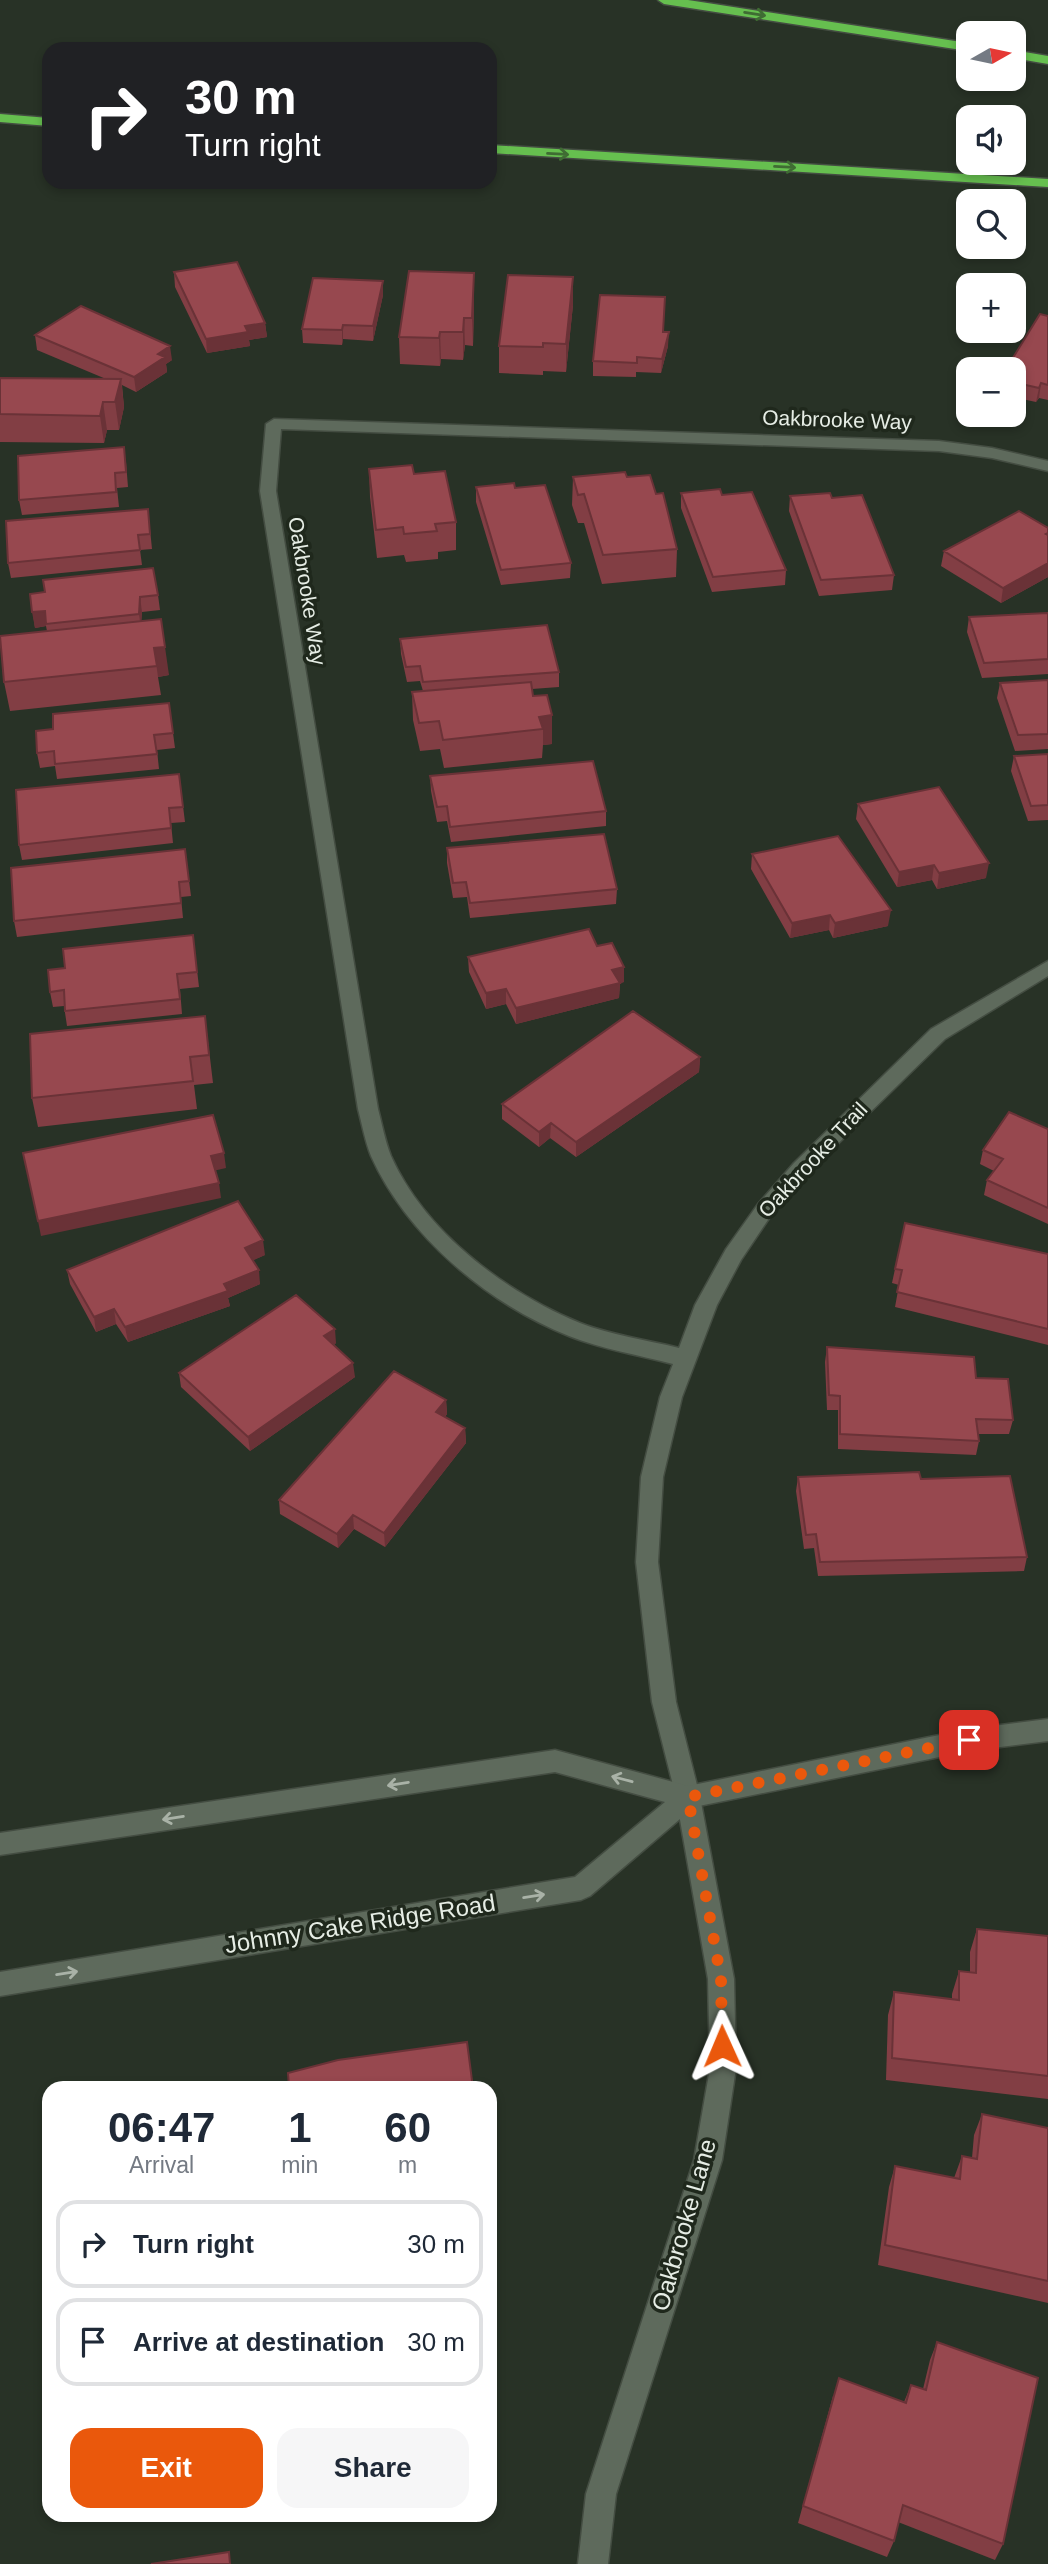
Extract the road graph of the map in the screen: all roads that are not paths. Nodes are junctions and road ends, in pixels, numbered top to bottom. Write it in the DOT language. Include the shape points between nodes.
graph roads {
  1 [pos="664,0"];
  2 [pos="956,45"];
  3 [pos="1026,56"];
  4 [pos="1048,60"];
  5 [pos="0,118"];
  6 [pos="42,121"];
  7 [pos="42,128"];
  8 [pos="0,130"];
  9 [pos="497,149"];
  10 [pos="1048,183"];
  11 [pos="1048,466"];
  12 [pos="1048,967"];
  13 [pos="684,1358"];
  14 [pos="1048,1730"];
  15 [pos="688,1797"];
  16 [pos="0,1844"];
  17 [pos="0,1984"];
  18 [pos="593,2564"];
  1 -- 2 [label="highway, one-way"];
  3 -- 4 [label="highway"];
  5 -- 6 [label="highway"];
  7 -- 8 [label="highway"];
  9 -- 10 [label="highway, one-way"];
  11 -- 13 [label="street, Oakbrooke Way" via="939,446 274,424 268,491 368,1109 380,1154 422,1222 488,1283 575,1330"];
  12 -- 13 [label="street, Oakbrooke Trail" via="938,1034 801,1168 733,1255"];
  13 -- 15 [label="street, Oakbrooke Trail" via="652,1477 647,1562 664,1702"];
  14 -- 15 [label="street, Johnny Cake Ridge Road" via="969,1740"];
  15 -- 16 [label="street, Johnny Cake Ridge Road, one-way" via="555,1760"];
  17 -- 15 [label="street, Johnny Cake Ridge Road, one-way" via="581,1888"];
  15 -- 18 [label="street, Oakbrooke Lane" via="721,1979 723,2068 708,2160 601,2494"];
}
